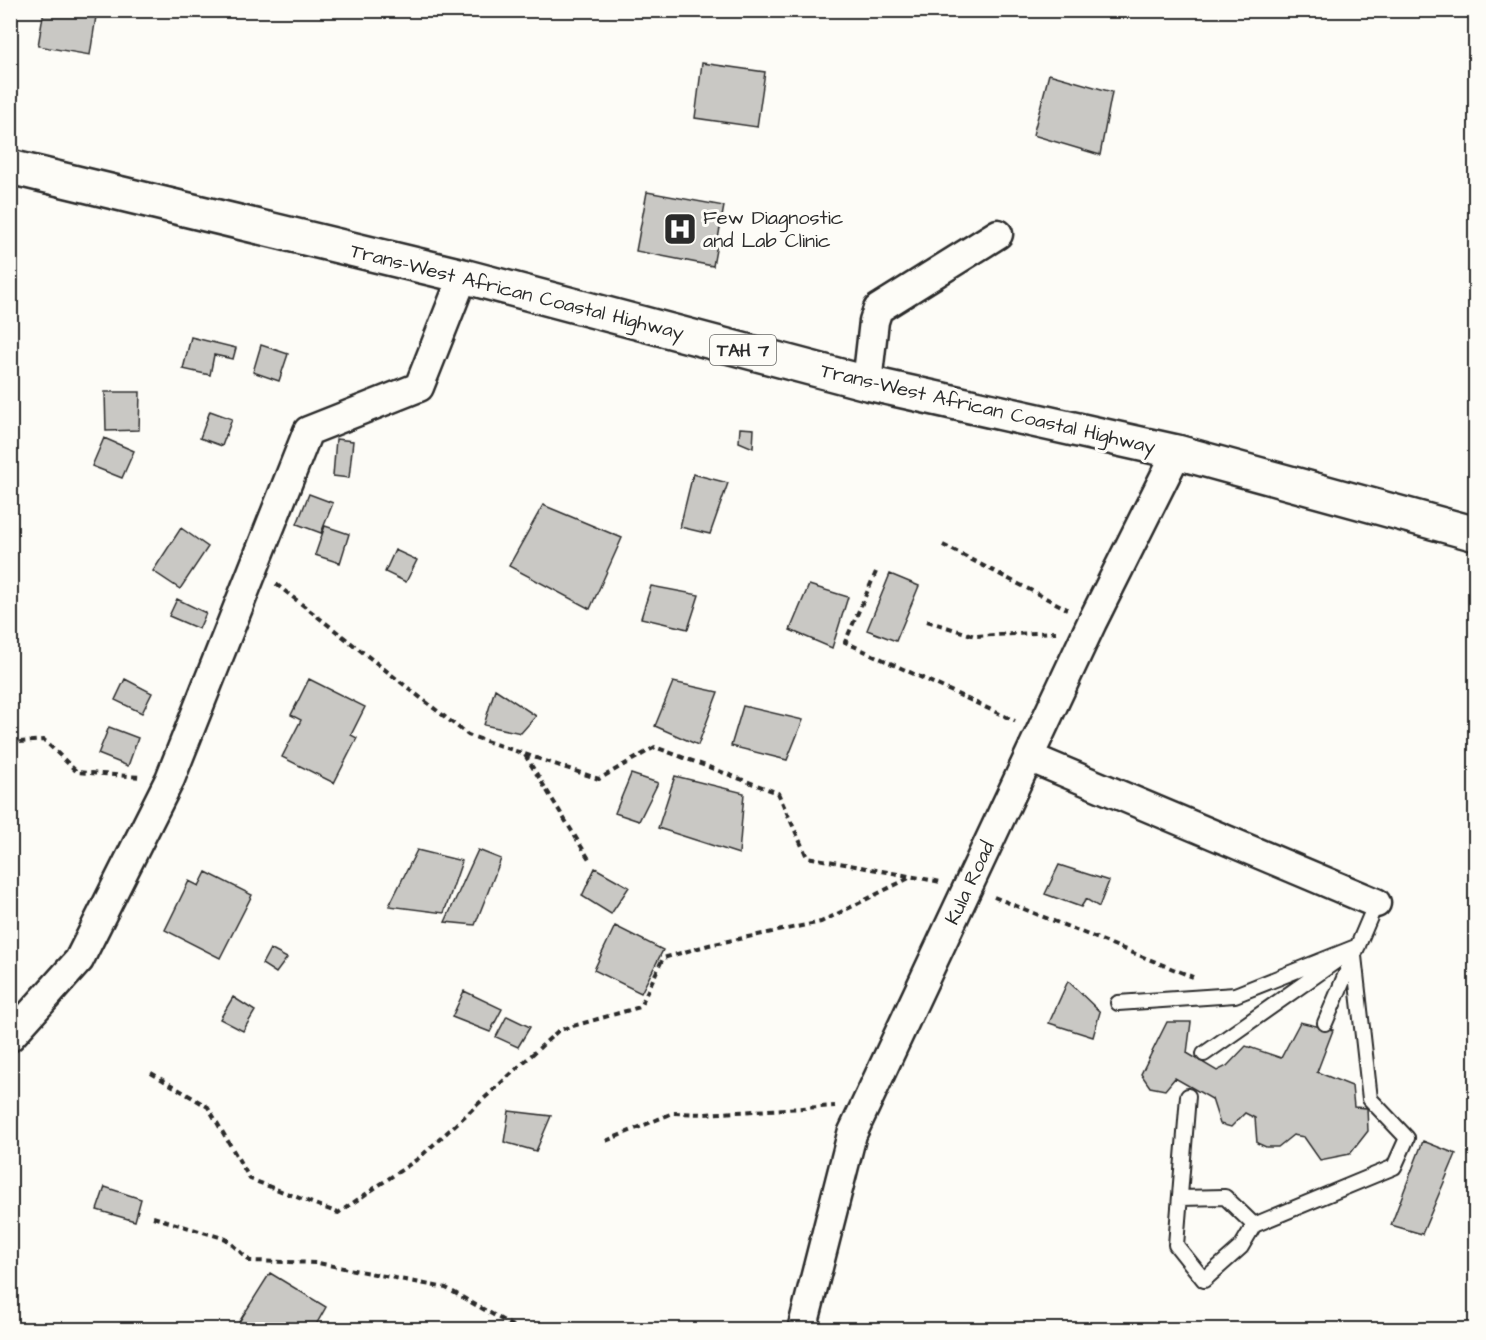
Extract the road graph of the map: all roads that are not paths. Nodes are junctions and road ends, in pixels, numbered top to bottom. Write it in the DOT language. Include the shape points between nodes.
graph roads {
  1 [pos="10,167"];
  2 [pos="998,234"];
  3 [pos="463,276"];
  4 [pos="867,383"];
  5 [pos="1178,452"];
  6 [pos="1476,534"];
  7 [pos="1034,745"];
  8 [pos="1376,903"];
  9 [pos="1356,951"];
  10 [pos="1118,1003"];
  11 [pos="1324,1023"];
  12 [pos="10,1037"];
  13 [pos="1204,1054"];
  14 [pos="1188,1096"];
  15 [pos="1180,1198"];
  16 [pos="1254,1225"];
  17 [pos="802,1329"];
  1 -- 3 [label="highway, Trans-West African Coastal Highway / TAH 7"];
  2 -- 4 [label="street" via="878,309"];
  3 -- 4 [label="highway, Trans-West African Coastal Highway / TAH 7"];
  3 -- 12 [label="street" via="419,387 308,431 170,779 79,960"];
  4 -- 5 [label="highway, Trans-West African Coastal Highway / TAH 7"];
  5 -- 6 [label="highway, Trans-West African Coastal Highway / TAH 7"];
  5 -- 7 [label="street, Kula Road"];
  7 -- 8 [label="street"];
  7 -- 17 [label="street, Kula Road" via="852,1134"];
  8 -- 9 [label="lane"];
  9 -- 10 [label="lane" via="1235,995"];
  9 -- 11 [label="lane"];
  9 -- 13 [label="lane"];
  9 -- 16 [label="lane" via="1370,1099 1407,1138 1394,1167"];
  14 -- 15 [label="lane"];
  15 -- 16 [label="lane" via="1225,1197"];
  15 -- 16 [label="lane" via="1176,1245 1204,1280 1241,1247"];
}
